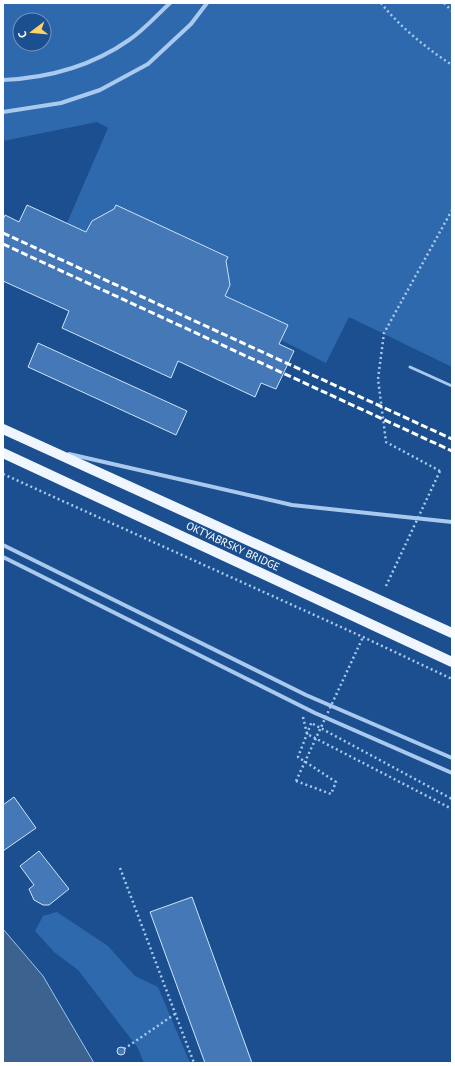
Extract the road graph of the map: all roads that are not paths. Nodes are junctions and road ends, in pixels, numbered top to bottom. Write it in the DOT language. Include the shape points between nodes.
graph roads {
  1 [pos="170,3"];
  2 [pos="207,3"];
  3 [pos="3,80"];
  4 [pos="3,112"];
  5 [pos="410,367"];
  6 [pos="452,386"];
  7 [pos="3,429"];
  8 [pos="50,450"];
  9 [pos="3,453"];
  10 [pos="452,522"];
  11 [pos="3,545"];
  12 [pos="3,557"];
  13 [pos="452,633"];
  14 [pos="452,662"];
  15 [pos="452,758"];
  16 [pos="452,773"];
  1 -- 3 [label="street" via="130,40 89,63 21,80"];
  2 -- 4 [label="street" via="191,24 148,64 100,90 61,103"];
  5 -- 6 [label="lane"];
  7 -- 8 [label="main road, OKTYABRSKY BRIDGE"];
  8 -- 10 [label="street" via="292,505"];
  8 -- 13 [label="main road, OKTYABRSKY BRIDGE"];
  9 -- 14 [label="main road, OKTYABRSKY BRIDGE"];
  11 -- 15 [label="street" via="306,695"];
  12 -- 16 [label="street" via="315,713"];
}
